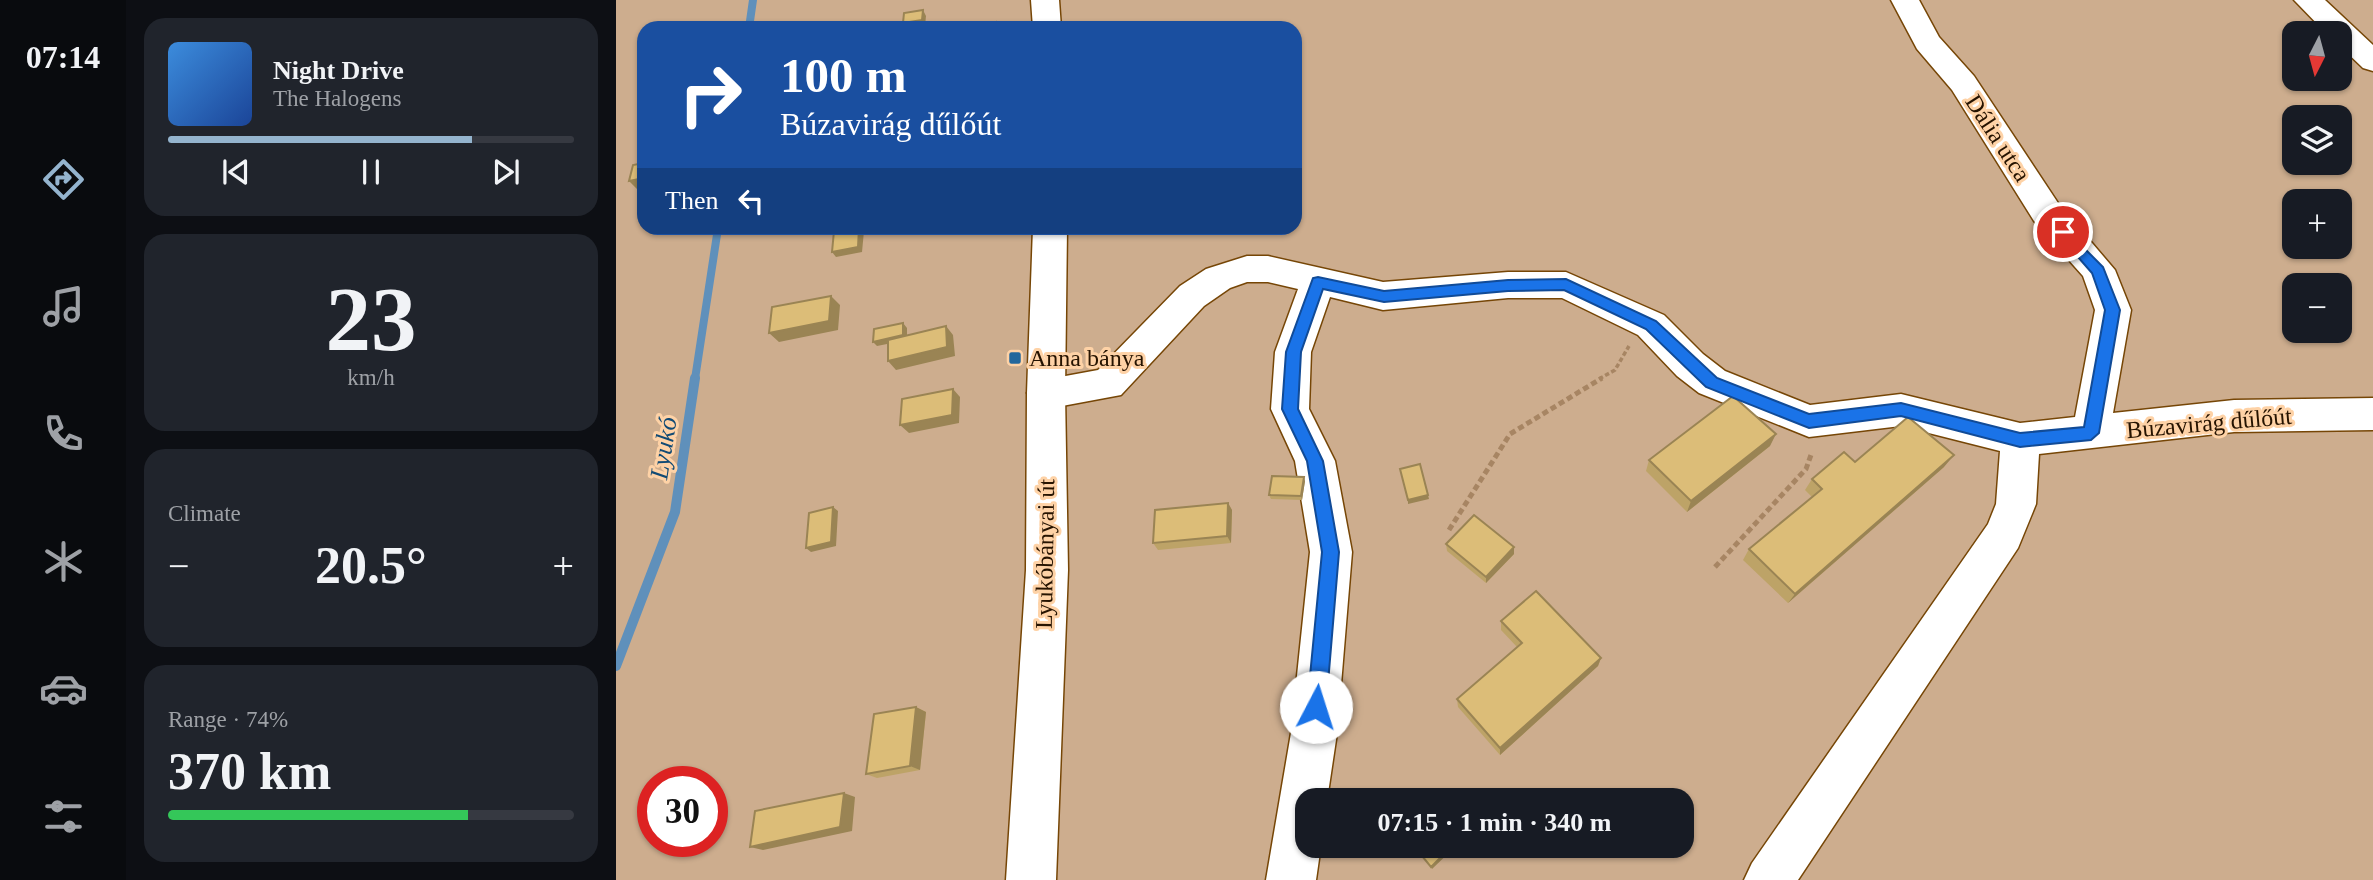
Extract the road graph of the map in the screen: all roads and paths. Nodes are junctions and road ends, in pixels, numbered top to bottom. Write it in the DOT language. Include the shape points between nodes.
graph roads {
  1 [pos="1045,0"];
  2 [pos="1905,0"];
  3 [pos="2308,0"];
  4 [pos="1046,21"];
  5 [pos="2373,61"];
  6 [pos="1051,235"];
  7 [pos="1318,282"];
  8 [pos="1631,314"];
  9 [pos="1046,393"];
  10 [pos="2373,414"];
  11 [pos="1809,421"];
  12 [pos="2091,433"];
  13 [pos="2020,440"];
  14 [pos="1449,530"];
  15 [pos="1715,568"];
  16 [pos="1031,880"];
  17 [pos="1290,880"];
  18 [pos="1769,880"];
  1 -- 4 [label="street"];
  2 -- 12 [label="street, Dália utca" via="1927,41 1963,83 2046,212 2098,270 2113,310"];
  3 -- 5 [label="street"];
  6 -- 9 [label="street, Lyukóbányai út"];
  7 -- 8 [label="street, Búzavirág dűlőút" via="1384,296 1566,285"];
  7 -- 9 [label="street, Búzavirág dűlőút" via="1268,269 1247,269 1218,278 1192,296 1108,384"];
  7 -- 17 [label="street" via="1293,352 1290,409 1315,461 1331,552 1314,733"];
  8 -- 11 [label="street, Búzavirág dűlőút" via="1651,325 1712,382"];
  8 -- 14 [label="path" via="1632,341 1615,370 1510,434"];
  9 -- 16 [label="street, Lyukóbányai út" via="1047,570"];
  10 -- 12 [label="street, Búzavirág dűlőút" via="2234,416"];
  11 -- 13 [label="street, Búzavirág dűlőút" via="1901,410"];
  11 -- 15 [label="path" via="1815,444 1806,469"];
  12 -- 13 [label="street, Búzavirág dűlőút"];
  13 -- 18 [label="street" via="2015,504 2004,535"];
}
